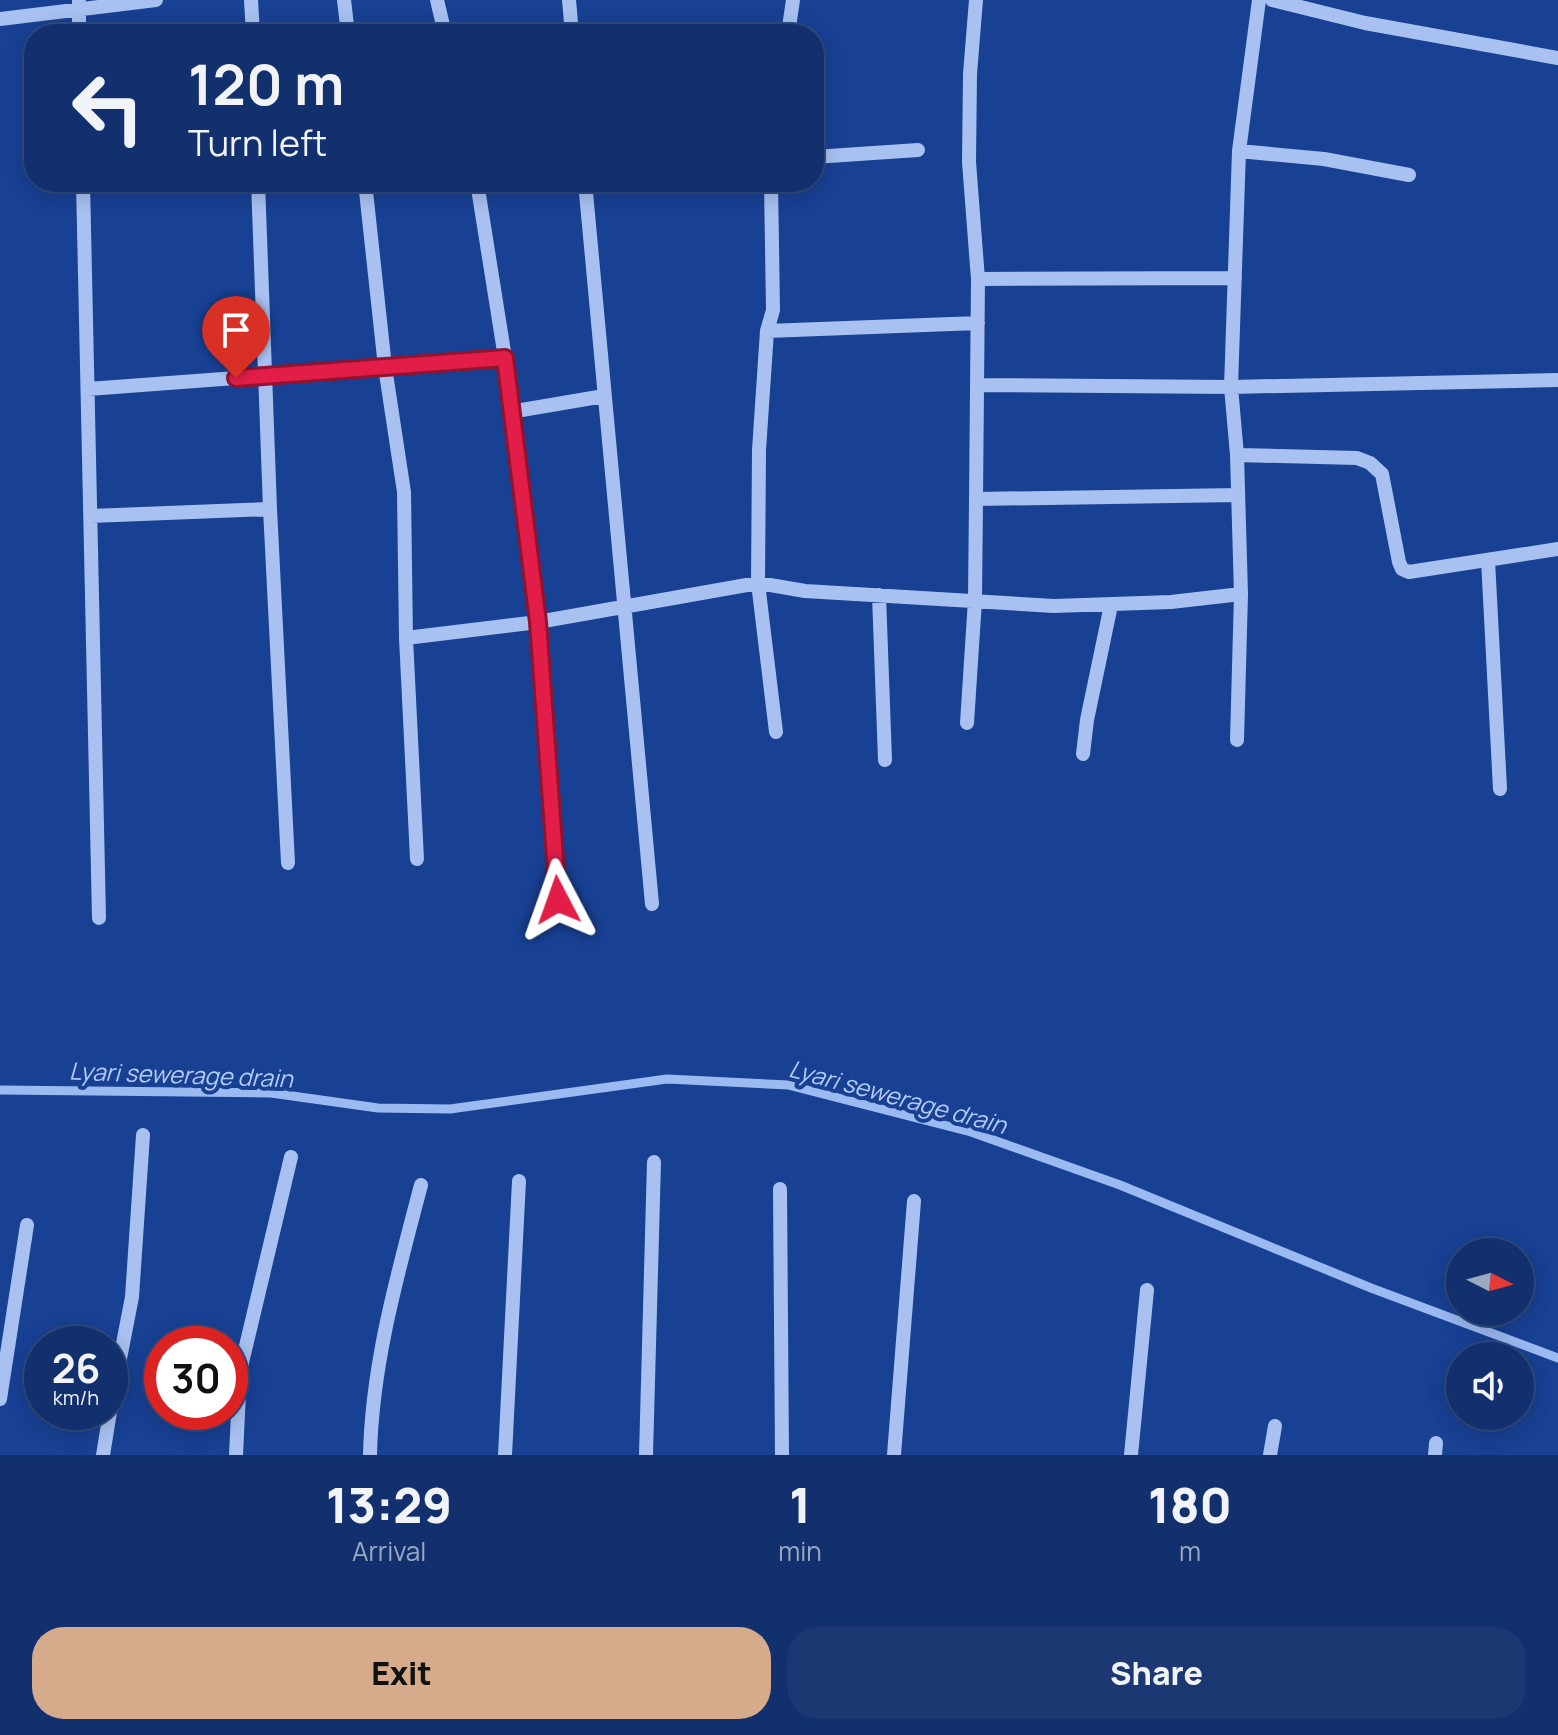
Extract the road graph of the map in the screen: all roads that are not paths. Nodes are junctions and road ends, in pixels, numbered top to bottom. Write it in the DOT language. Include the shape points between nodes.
graph roads {
  1 [pos="156,0"];
  2 [pos="251,0"];
  3 [pos="344,0"];
  4 [pos="437,0"];
  5 [pos="569,0"];
  6 [pos="793,0"];
  7 [pos="976,0"];
  8 [pos="1259,0"];
  9 [pos="1272,0"];
  10 [pos="79,5"];
  11 [pos="0,19"];
  12 [pos="252,24"];
  13 [pos="347,24"];
  14 [pos="443,24"];
  15 [pos="571,24"];
  16 [pos="789,24"];
  17 [pos="1558,58"];
  18 [pos="918,150"];
  19 [pos="1239,151"];
  20 [pos="824,156"];
  21 [pos="1409,175"];
  22 [pos="83,192"];
  23 [pos="258,192"];
  24 [pos="366,192"];
  25 [pos="479,192"];
  26 [pos="586,192"];
  27 [pos="771,192"];
  28 [pos="1235,278"];
  29 [pos="978,279"];
  30 [pos="978,323"];
  31 [pos="767,331"];
  32 [pos="505,358"];
  33 [pos="385,367"];
  34 [pos="265,376"];
  35 [pos="1558,380"];
  36 [pos="977,385"];
  37 [pos="1231,387"];
  38 [pos="88,389"];
  39 [pos="604,396"];
  40 [pos="510,412"];
  41 [pos="1237,455"];
  42 [pos="1238,495"];
  43 [pos="976,499"];
  44 [pos="270,509"];
  45 [pos="91,516"];
  46 [pos="1558,549"];
  47 [pos="1488,560"];
  48 [pos="758,583"];
  49 [pos="1241,594"];
  50 [pos="879,595"];
  51 [pos="975,600"];
  52 [pos="1111,605"];
  53 [pos="623,607"];
  54 [pos="538,622"];
  55 [pos="406,638"];
  56 [pos="967,723"];
  57 [pos="776,732"];
  58 [pos="1237,740"];
  59 [pos="1083,754"];
  60 [pos="885,760"];
  61 [pos="1500,789"];
  62 [pos="417,859"];
  63 [pos="288,863"];
  64 [pos="558,900"];
  65 [pos="652,904"];
  66 [pos="99,918"];
  67 [pos="143,1135"];
  68 [pos="291,1157"];
  69 [pos="654,1162"];
  70 [pos="519,1181"];
  71 [pos="421,1185"];
  72 [pos="780,1189"];
  73 [pos="914,1201"];
  74 [pos="27,1225"];
  75 [pos="1147,1290"];
  76 [pos="126,1326"];
  77 [pos="0,1399"];
  78 [pos="1275,1426"];
  79 [pos="107,1430"];
  80 [pos="103,1455"];
  81 [pos="236,1455"];
  82 [pos="370,1455"];
  83 [pos="505,1455"];
  84 [pos="646,1455"];
  85 [pos="782,1455"];
  86 [pos="894,1455"];
  87 [pos="1131,1455"];
  88 [pos="1270,1455"];
  1 -- 10 [label="street"];
  2 -- 12 [label="street"];
  3 -- 13 [label="street"];
  4 -- 14 [label="street"];
  5 -- 15 [label="street"];
  6 -- 16 [label="street"];
  7 -- 29 [label="street" via="969,162"];
  8 -- 19 [label="street"];
  9 -- 17 [label="street" via="1365,23"];
  10 -- 11 [label="street"];
  18 -- 20 [label="street"];
  19 -- 21 [label="street"];
  19 -- 28 [label="street"];
  22 -- 38 [label="street"];
  23 -- 34 [label="street"];
  24 -- 33 [label="street"];
  25 -- 32 [label="street"];
  26 -- 39 [label="street"];
  27 -- 31 [label="street" via="773,310"];
  28 -- 29 [label="street"];
  28 -- 37 [label="street"];
  29 -- 30 [label="street"];
  30 -- 31 [label="street"];
  30 -- 36 [label="street"];
  31 -- 48 [label="street"];
  32 -- 33 [label="street"];
  32 -- 40 [label="street"];
  33 -- 34 [label="street"];
  33 -- 55 [label="street" via="404,492"];
  34 -- 38 [label="street"];
  34 -- 44 [label="street"];
  35 -- 37 [label="street"];
  36 -- 37 [label="street"];
  36 -- 43 [label="street"];
  37 -- 41 [label="street"];
  38 -- 45 [label="street"];
  39 -- 40 [label="street"];
  39 -- 53 [label="street"];
  40 -- 54 [label="street"];
  41 -- 42 [label="street"];
  41 -- 47 [label="street" via="1357,458 1370,463 1382,474 1402,569"];
  42 -- 43 [label="street"];
  42 -- 49 [label="street"];
  43 -- 51 [label="street"];
  44 -- 45 [label="street"];
  44 -- 63 [label="street"];
  45 -- 66 [label="street"];
  46 -- 47 [label="street"];
  47 -- 61 [label="street"];
  48 -- 50 [label="street"];
  48 -- 53 [label="street"];
  48 -- 57 [label="street"];
  49 -- 52 [label="street"];
  49 -- 58 [label="street"];
  50 -- 51 [label="street"];
  50 -- 60 [label="street"];
  51 -- 52 [label="street"];
  51 -- 56 [label="street"];
  52 -- 59 [label="street"];
  53 -- 54 [label="street"];
  53 -- 65 [label="street"];
  54 -- 55 [label="street"];
  54 -- 64 [label="street"];
  55 -- 62 [label="street"];
  67 -- 76 [label="street"];
  68 -- 81 [label="street" via="240,1371"];
  69 -- 84 [label="street"];
  70 -- 83 [label="street"];
  71 -- 82 [label="street" via="390,1306 370,1423"];
  72 -- 85 [label="street"];
  73 -- 86 [label="street"];
  74 -- 77 [label="street"];
  75 -- 87 [label="street"];
  78 -- 88 [label="street"];
  79 -- 80 [label="street"];
}
